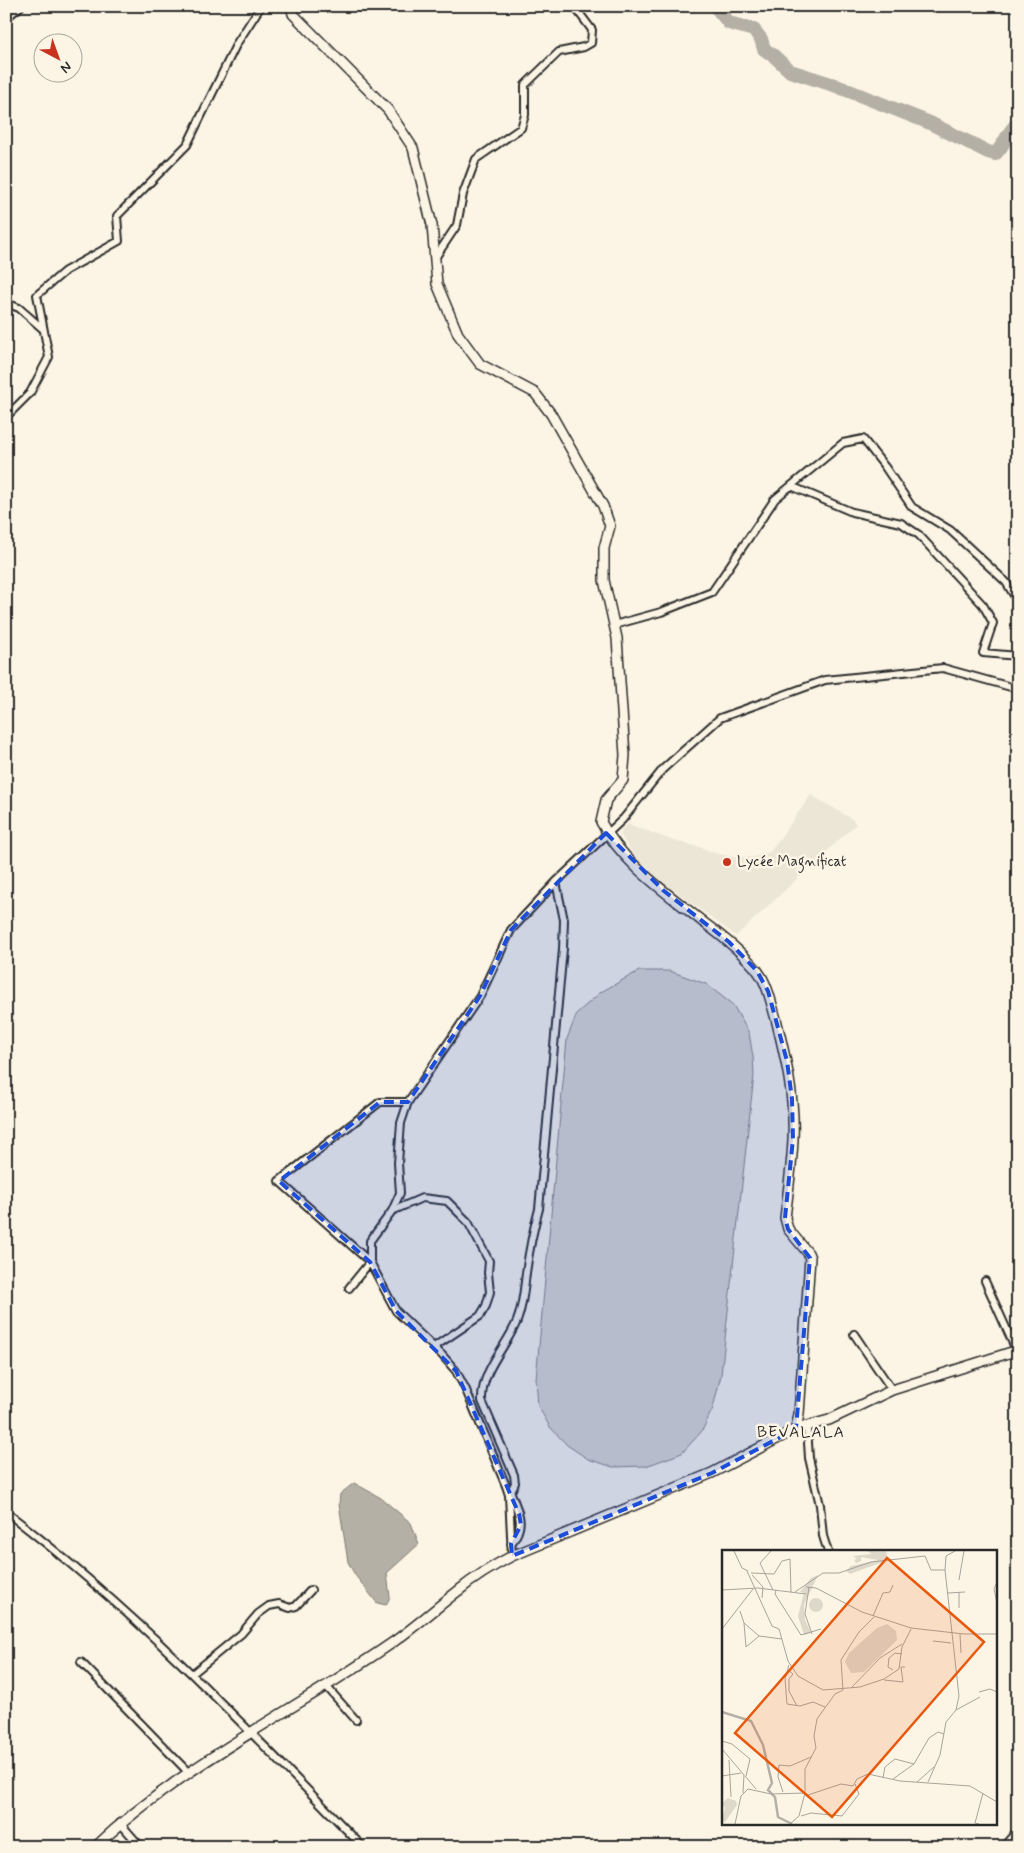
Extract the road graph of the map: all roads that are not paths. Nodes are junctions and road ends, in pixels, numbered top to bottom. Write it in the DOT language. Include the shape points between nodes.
graph roads {
  1 [pos="21,6"];
  2 [pos="261,6"];
  3 [pos="291,6"];
  4 [pos="574,6"];
  5 [pos="6,18"];
  6 [pos="435,258"];
  7 [pos="6,303"];
  8 [pos="44,329"];
  9 [pos="6,425"];
  10 [pos="791,486"];
  11 [pos="1018,602"];
  12 [pos="614,625"];
  13 [pos="1018,656"];
  14 [pos="1018,689"];
  15 [pos="606,833"];
  16 [pos="556,882"];
  17 [pos="408,1102"];
  18 [pos="392,1211"];
  19 [pos="370,1262"];
  20 [pos="985,1281"];
  21 [pos="349,1288"];
  22 [pos="854,1334"];
  23 [pos="434,1347"];
  24 [pos="1017,1350"];
  25 [pos="892,1390"];
  26 [pos="806,1427"];
  27 [pos="796,1429"];
  28 [pos="510,1494"];
  29 [pos="6,1512"];
  30 [pos="511,1544"];
  31 [pos="827,1550"];
  32 [pos="512,1556"];
  33 [pos="311,1590"];
  34 [pos="81,1662"];
  35 [pos="192,1674"];
  36 [pos="326,1686"];
  37 [pos="356,1720"];
  38 [pos="252,1733"];
  39 [pos="188,1773"];
  40 [pos="120,1823"];
  41 [pos="1018,1830"];
  42 [pos="95,1847"];
  43 [pos="141,1847"];
  44 [pos="363,1847"];
  45 [pos="1003,1847"];
  1 -- 5 [label="street"];
  2 -- 8 [label="street" via="237,44 187,146 117,216 118,241 66,271 37,295"];
  3 -- 6 [label="street" via="293,14 388,110 413,148 432,225"];
  4 -- 6 [label="street" via="592,30 590,43 558,52 525,85 525,115 521,128 476,159 463,194 457,225"];
  6 -- 12 [label="street" via="437,284 458,334 480,364 535,393 551,414 604,506 610,526 604,548 604,580"];
  7 -- 8 [label="street" via="19,308"];
  8 -- 9 [label="street" via="48,357 30,393 8,416"];
  10 -- 11 [label="street" via="843,443 863,439 912,507 950,530 1006,582"];
  10 -- 12 [label="street" via="775,499 712,592 661,612"];
  10 -- 13 [label="street" via="852,512 901,523 919,534 983,605 993,623 982,653"];
  12 -- 15 [label="street" via="625,756 623,780 606,800 600,822"];
  14 -- 15 [label="street" via="943,668 825,680 720,718 663,768 623,818"];
  15 -- 16 [label="street"];
  15 -- 27 [label="street" via="651,879 729,942 757,971 768,991 787,1061 792,1099 793,1139 785,1218 788,1229 810,1258"];
  16 -- 17 [label="street" via="511,930 480,996"];
  16 -- 28 [label="street" via="564,920 563,949 539,1209 522,1304 482,1389 482,1401 514,1475 515,1483"];
  17 -- 18 [label="street" via="400,1123 400,1193"];
  17 -- 19 [label="street" via="380,1102 279,1181"];
  18 -- 19 [label="street" via="370,1241"];
  18 -- 23 [label="street" via="422,1198 447,1201 468,1222 489,1260 490,1292 480,1316"];
  19 -- 21 [label="street"];
  19 -- 23 [label="street" via="396,1311"];
  20 -- 24 [label="street"];
  22 -- 25 [label="street"];
  23 -- 28 [label="street" via="456,1371 466,1390"];
  24 -- 25 [label="street"];
  25 -- 26 [label="street" via="829,1420"];
  26 -- 27 [label="street"];
  26 -- 31 [label="street"];
  27 -- 32 [label="street" via="712,1473"];
  28 -- 30 [label="street"];
  28 -- 30 [label="street" via="521,1525"];
  29 -- 35 [label="street" via="105,1592"];
  30 -- 32 [label="street"];
  32 -- 36 [label="street" via="488,1569 394,1642"];
  33 -- 35 [label="street" via="296,1606 269,1606"];
  34 -- 39 [label="street"];
  35 -- 38 [label="street"];
  36 -- 37 [label="street"];
  36 -- 38 [label="street"];
  38 -- 39 [label="street"];
  38 -- 44 [label="street"];
  39 -- 40 [label="street"];
  40 -- 42 [label="street"];
  40 -- 43 [label="street"];
  41 -- 45 [label="street"];
}
